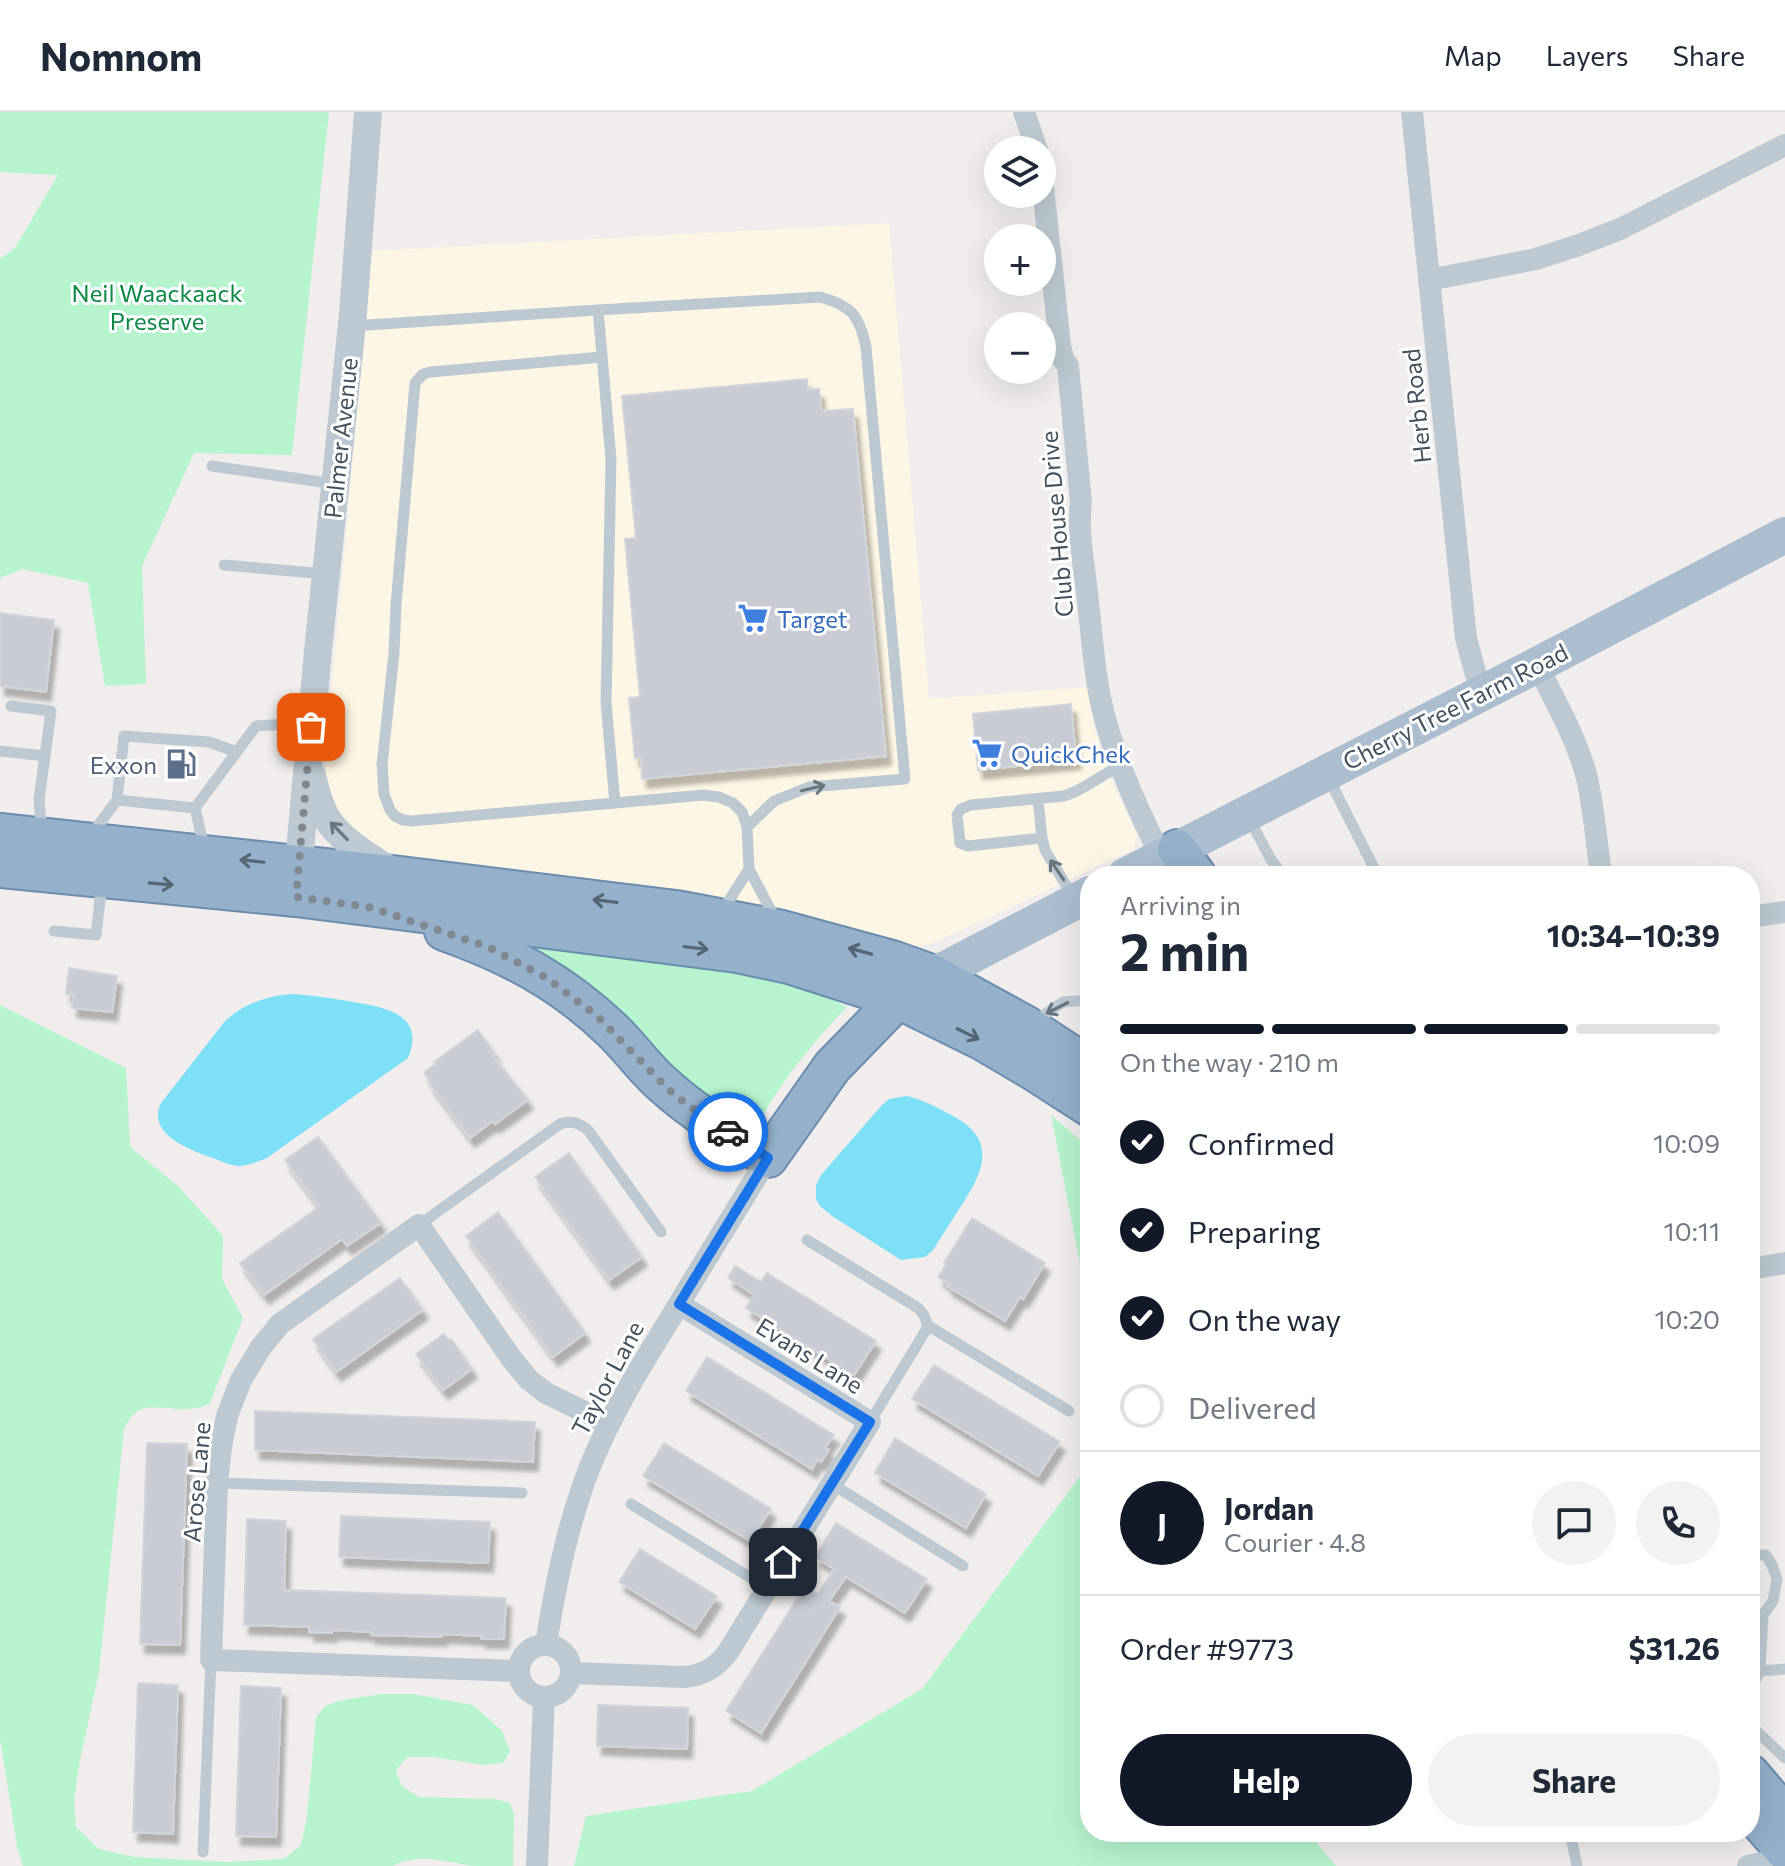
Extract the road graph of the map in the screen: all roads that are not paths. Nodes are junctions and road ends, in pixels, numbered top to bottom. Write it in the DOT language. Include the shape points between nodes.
graph roads {
  1 [pos="368,112"];
  2 [pos="1024,112"];
  3 [pos="1412,112"];
  4 [pos="1032,136"];
  5 [pos="1785,145"];
  6 [pos="1045,208"];
  7 [pos="1429,280"];
  8 [pos="598,310"];
  9 [pos="352,326"];
  10 [pos="602,357"];
  11 [pos="212,466"];
  12 [pos="335,484"];
  13 [pos="1785,535"];
  14 [pos="224,565"];
  15 [pos="326,574"];
  16 [pos="1537,665"];
  17 [pos="1481,694"];
  18 [pos="11,706"];
  19 [pos="311,727"];
  20 [pos="0,751"];
  21 [pos="237,752"];
  22 [pos="45,756"];
  23 [pos="309,763"];
  24 [pos="1120,766"];
  25 [pos="1326,773"];
  26 [pos="1038,799"];
  27 [pos="117,800"];
  28 [pos="615,803"];
  29 [pos="195,808"];
  30 [pos="1246,814"];
  31 [pos="747,827"];
  32 [pos="0,833"];
  33 [pos="43,838"];
  34 [pos="1042,838"];
  35 [pos="85,842"];
  36 [pos="206,856"];
  37 [pos="1153,866"];
  38 [pos="1157,866"];
  39 [pos="1276,866"];
  40 [pos="1373,866"];
  41 [pos="1600,866"];
  42 [pos="0,868"];
  43 [pos="749,869"];
  44 [pos="399,876"];
  45 [pos="103,879"];
  46 [pos="297,881"];
  47 [pos="1080,896"];
  48 [pos="1080,899"];
  49 [pos="369,907"];
  50 [pos="1785,912"];
  51 [pos="1760,916"];
  52 [pos="718,918"];
  53 [pos="782,930"];
  54 [pos="54,931"];
  55 [pos="934,975"];
  56 [pos="898,999"];
  57 [pos="1080,1001"];
  58 [pos="1027,1026"];
  59 [pos="1080,1060"];
  60 [pos="1080,1101"];
  61 [pos="768,1158"];
  62 [pos="419,1225"];
  63 [pos="661,1232"];
  64 [pos="807,1240"];
  65 [pos="1785,1263"];
  66 [pos="1760,1267"];
  67 [pos="679,1304"];
  68 [pos="927,1325"];
  69 [pos="1069,1411"];
  70 [pos="870,1422"];
  71 [pos="609,1424"];
  72 [pos="217,1483"];
  73 [pos="832,1484"];
  74 [pos="522,1493"];
  75 [pos="631,1504"];
  76 [pos="1760,1555"];
  77 [pos="963,1566"];
  78 [pos="767,1588"];
  79 [pos="546,1645"];
  80 [pos="211,1660"];
  81 [pos="1785,1669"];
  82 [pos="519,1671"];
  83 [pos="1760,1671"];
  84 [pos="571,1673"];
  85 [pos="544,1697"];
  86 [pos="1760,1734"];
  87 [pos="1785,1758"];
  88 [pos="1760,1786"];
  89 [pos="1785,1815"];
  90 [pos="1760,1822"];
  91 [pos="1572,1842"];
  92 [pos="1785,1851"];
  93 [pos="203,1852"];
  94 [pos="1785,1858"];
  95 [pos="537,1866"];
  96 [pos="1577,1866"];
  97 [pos="1748,1866"];
  1 -- 9 [label="street, Palmer Avenue"];
  2 -- 4 [label="street"];
  3 -- 7 [label="street, Herb Road"];
  5 -- 7 [label="street" via="1579,245"];
  6 -- 24 [label="street, Club House Drive" via="1060,345 1068,366 1097,682"];
  7 -- 17 [label="street, Herb Road" via="1466,638"];
  8 -- 9 [label="lane"];
  8 -- 10 [label="lane"];
  31 -- 8 [label="lane, one-way" via="774,801 809,787 905,779 862,330 854,314 820,297"];
  9 -- 12 [label="street, Palmer Avenue"];
  10 -- 28 [label="lane" via="611,459 606,703"];
  10 -- 28 [label="lane" via="430,372 415,383 382,765 387,803 403,820"];
  11 -- 12 [label="lane"];
  12 -- 15 [label="street, Palmer Avenue"];
  13 -- 16 [label="main road, Cherry Tree Farm Road"];
  14 -- 15 [label="lane"];
  15 -- 19 [label="street, Palmer Avenue"];
  16 -- 17 [label="main road, Cherry Tree Farm Road"];
  16 -- 41 [label="street" via="1582,763"];
  17 -- 25 [label="main road, Cherry Tree Farm Road"];
  18 -- 22 [label="lane" via="51,711"];
  19 -- 21 [label="lane" via="256,726"];
  19 -- 23 [label="street, Palmer Avenue"];
  20 -- 22 [label="lane"];
  21 -- 27 [label="lane" via="209,742 124,736"];
  21 -- 29 [label="lane"];
  22 -- 33 [label="lane" via="39,800"];
  44 -- 23 [label="street, Palmer Avenue, one-way" via="335,829 317,795"];
  23 -- 46 [label="street, Palmer Avenue"];
  24 -- 26 [label="lane" via="1076,793"];
  24 -- 37 [label="street, Club House Drive"];
  25 -- 30 [label="main road, Cherry Tree Farm Road"];
  25 -- 40 [label="lane"];
  26 -- 34 [label="lane"];
  26 -- 34 [label="lane" via="971,805 957,815 958,829 960,843 968,846"];
  27 -- 29 [label="lane"];
  27 -- 35 [label="lane"];
  28 -- 31 [label="lane" via="719,797 738,807"];
  29 -- 36 [label="lane"];
  30 -- 38 [label="main road, Cherry Tree Farm Road"];
  30 -- 39 [label="lane"];
  31 -- 43 [label="lane"];
  32 -- 33 [label="highway"];
  33 -- 35 [label="highway"];
  47 -- 34 [label="lane, one-way" via="1058,873"];
  35 -- 36 [label="highway"];
  46 -- 36 [label="highway, one-way"];
  42 -- 45 [label="highway"];
  43 -- 52 [label="lane"];
  43 -- 53 [label="lane"];
  44 -- 46 [label="highway"];
  52 -- 44 [label="highway, one-way"];
  45 -- 46 [label="highway, one-way"];
  45 -- 54 [label="lane" via="96,935"];
  46 -- 49 [label="highway"];
  48 -- 55 [label="main road"];
  49 -- 56 [label="highway, one-way" via="737,953"];
  49 -- 61 [label="highway" via="488,947 547,978 597,1016 686,1104"];
  50 -- 51 [label="street"];
  52 -- 53 [label="highway"];
  55 -- 53 [label="highway, one-way"];
  55 -- 56 [label="main road"];
  55 -- 58 [label="highway"];
  56 -- 60 [label="highway, one-way" via="983,1041"];
  56 -- 61 [label="highway" via="832,1067"];
  57 -- 58 [label="lane, one-way" via="1063,1002"];
  58 -- 59 [label="highway"];
  61 -- 67 [label="street, Taylor Lane"];
  62 -- 63 [label="lane" via="568,1121 588,1130"];
  62 -- 71 [label="street" via="529,1380"];
  62 -- 72 [label="street, Arose Lane" via="280,1324 261,1347 231,1403"];
  64 -- 68 [label="lane" via="918,1308"];
  65 -- 66 [label="street"];
  67 -- 70 [label="street, Evans Lane"];
  67 -- 71 [label="street, Taylor Lane"];
  68 -- 69 [label="lane"];
  68 -- 70 [label="lane"];
  70 -- 73 [label="street, Evans Lane"];
  71 -- 79 [label="street, Taylor Lane" via="566,1539"];
  72 -- 74 [label="lane"];
  72 -- 80 [label="street, Arose Lane"];
  73 -- 77 [label="lane"];
  73 -- 78 [label="street, Evans Lane"];
  75 -- 78 [label="lane"];
  76 -- 83 [label="lane" via="1766,1555 1777,1579 1773,1601 1763,1615"];
  78 -- 84 [label="street, Evans Lane" via="723,1659 710,1670 685,1677"];
  79 -- 82 [label="street" via="530,1649"];
  79 -- 84 [label="street" via="567,1657"];
  80 -- 82 [label="street"];
  80 -- 93 [label="lane"];
  81 -- 83 [label="lane"];
  82 -- 85 [label="street" via="523,1686"];
  84 -- 85 [label="street" via="565,1688"];
  85 -- 95 [label="street"];
  86 -- 87 [label="lane"];
  88 -- 89 [label="highway"];
  90 -- 92 [label="highway"];
  91 -- 96 [label="lane"];
  94 -- 97 [label="street"];
}
